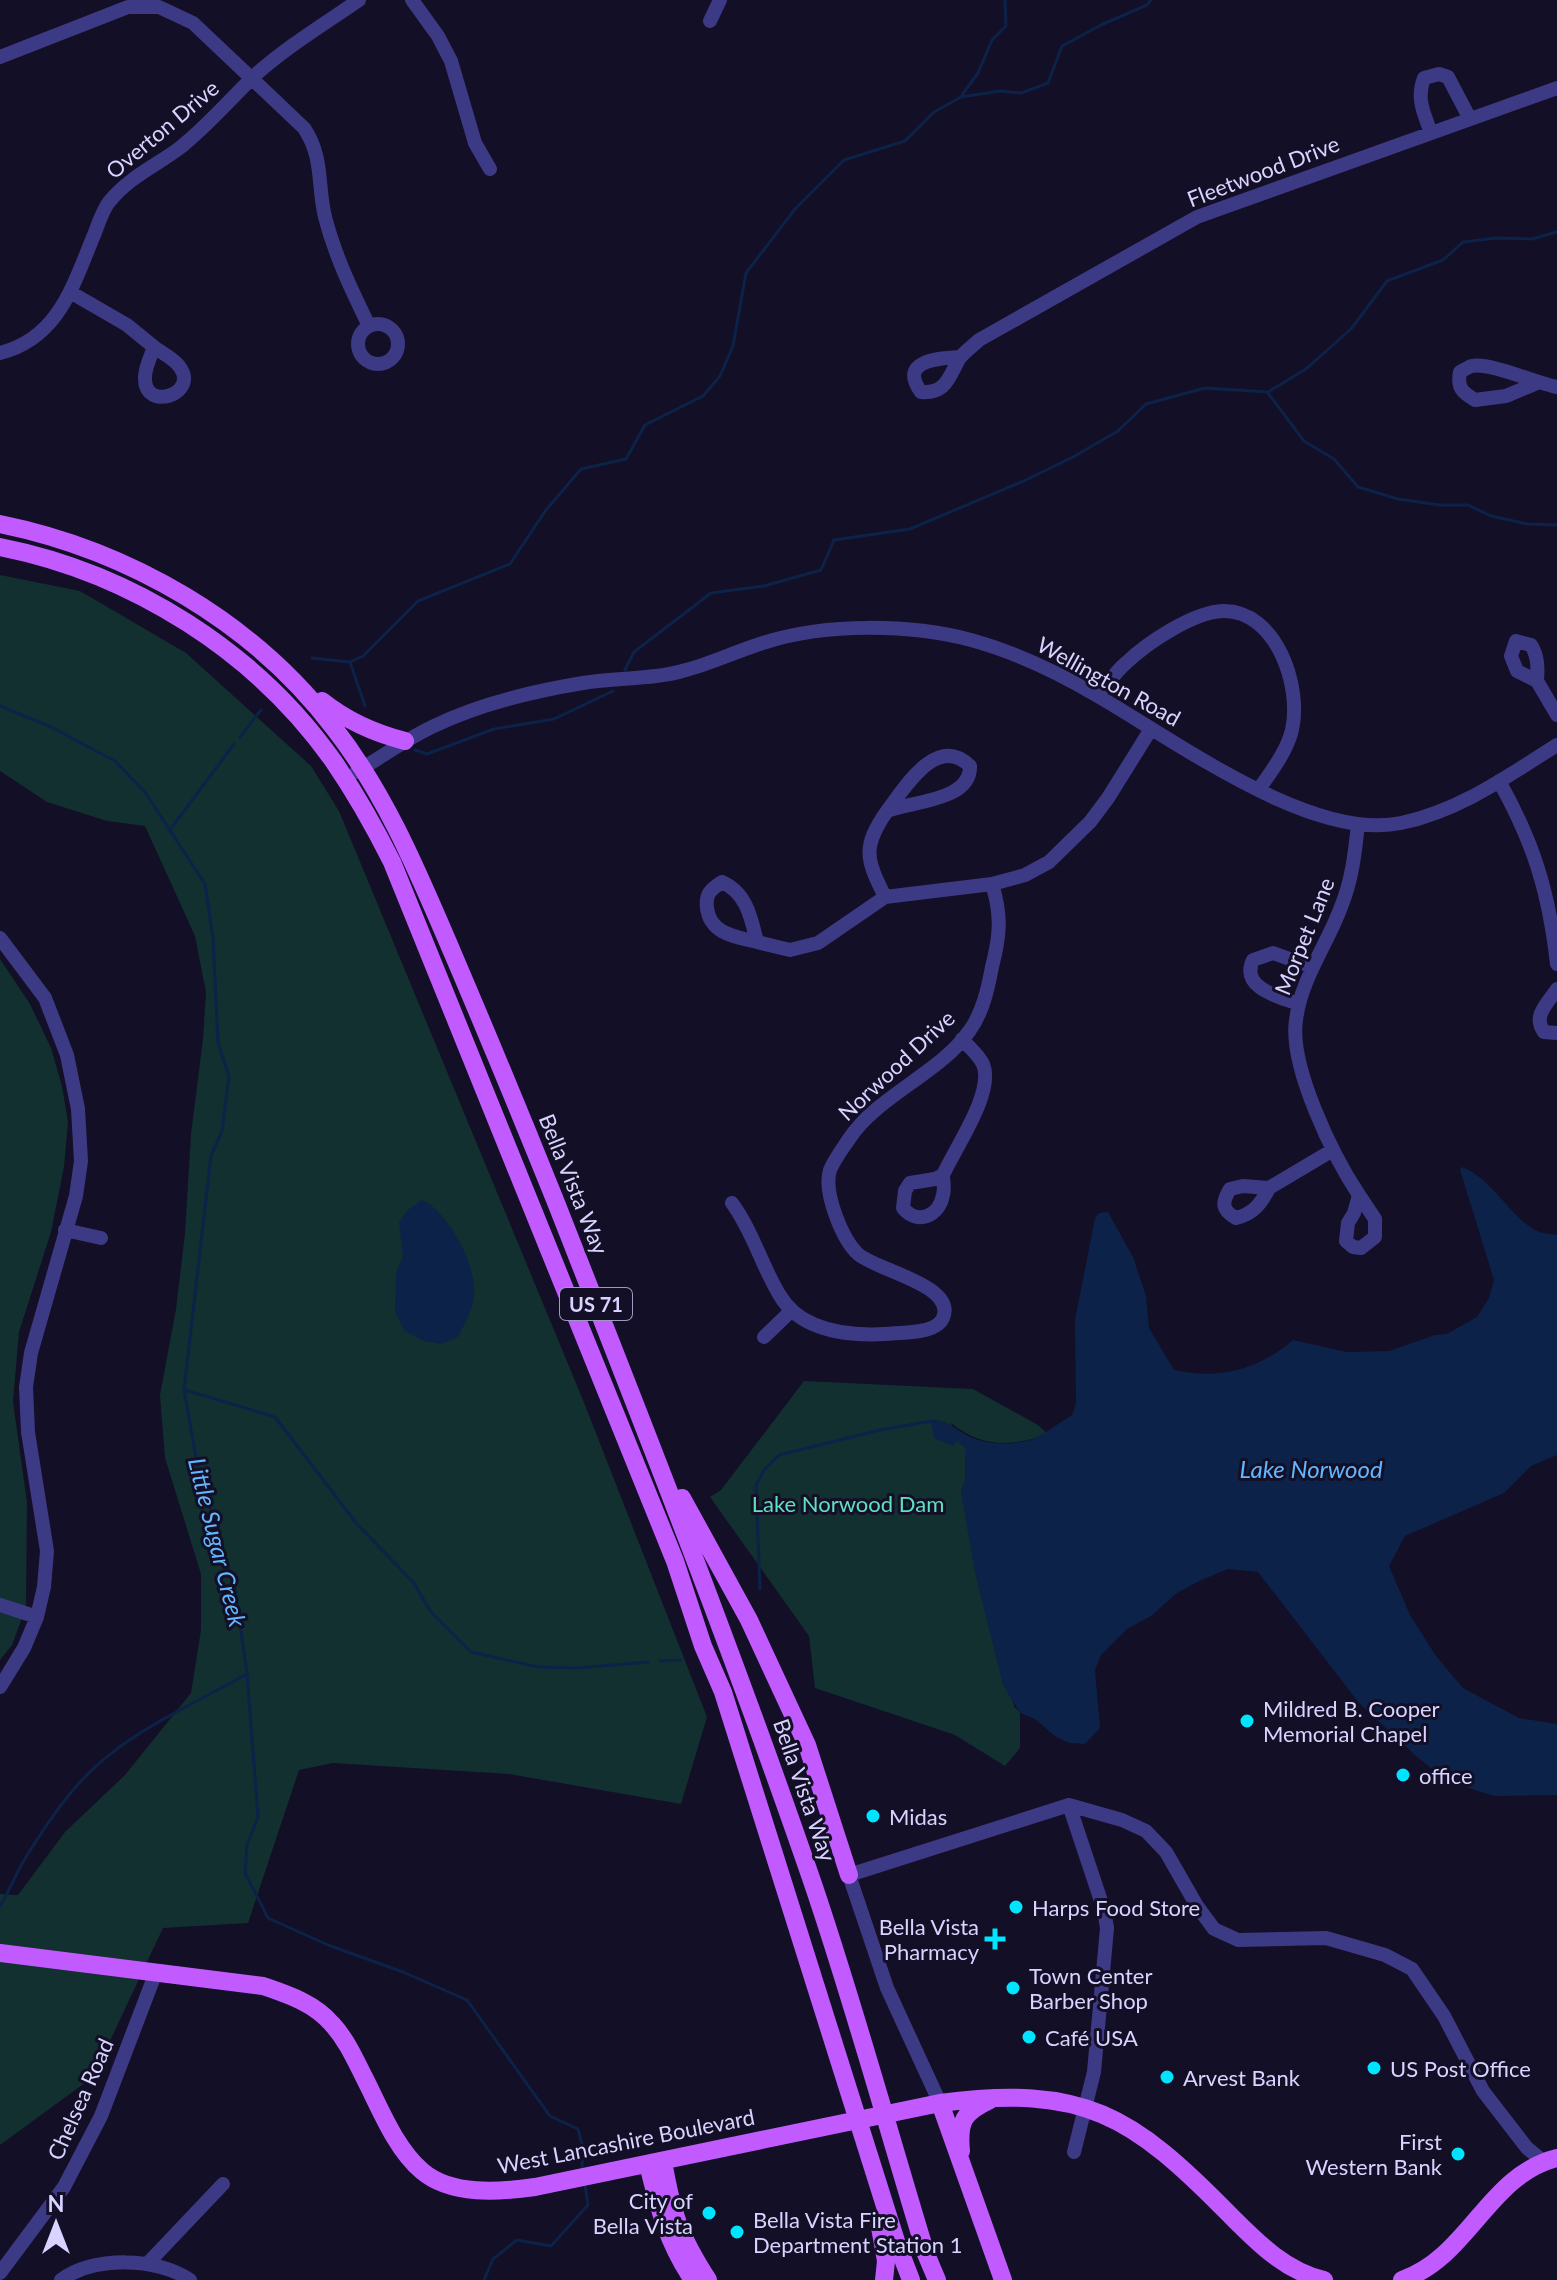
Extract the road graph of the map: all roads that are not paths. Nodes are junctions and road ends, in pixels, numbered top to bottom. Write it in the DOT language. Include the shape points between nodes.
graph roads {
  1 [pos="359,0"];
  2 [pos="412,0"];
  3 [pos="720,0"];
  4 [pos="710,21"];
  5 [pos="0,57"];
  6 [pos="253,78"];
  7 [pos="1557,88"];
  8 [pos="1470,119"];
  9 [pos="1431,133"];
  10 [pos="490,169"];
  11 [pos="70,292"];
  12 [pos="369,326"];
  13 [pos="154,347"];
  14 [pos="0,353"];
  15 [pos="960,357"];
  16 [pos="1537,383"];
  17 [pos="1557,387"];
  18 [pos="0,524"];
  19 [pos="0,547"];
  20 [pos="292,678"];
  21 [pos="1537,681"];
  22 [pos="1098,696"];
  23 [pos="1557,715"];
  24 [pos="1151,729"];
  25 [pos="405,741"];
  26 [pos="1557,745"];
  27 [pos="363,768"];
  28 [pos="345,778"];
  29 [pos="1499,781"];
  30 [pos="1259,789"];
  31 [pos="887,811"];
  32 [pos="1358,824"];
  33 [pos="992,884"];
  34 [pos="885,897"];
  35 [pos="0,938"];
  36 [pos="757,942"];
  37 [pos="1557,964"];
  38 [pos="1312,967"];
  39 [pos="1557,989"];
  40 [pos="1299,1004"];
  41 [pos="1557,1033"];
  42 [pos="962,1039"];
  43 [pos="1333,1150"];
  44 [pos="943,1175"];
  45 [pos="1269,1188"];
  46 [pos="1359,1195"];
  47 [pos="732,1203"];
  48 [pos="65,1230"];
  49 [pos="101,1238"];
  50 [pos="791,1311"];
  51 [pos="764,1337"];
  52 [pos="649,1437"];
  53 [pos="0,1605"];
  54 [pos="37,1617"];
  55 [pos="0,1687"];
  56 [pos="1069,1805"];
  57 [pos="849,1875"];
  58 [pos="0,1953"];
  59 [pos="156,1972"];
  60 [pos="837,2056"];
  61 [pos="998,2096"];
  62 [pos="940,2103"];
  63 [pos="1084,2107"];
  64 [pos="1074,2152"];
  65 [pos="1550,2160"];
  66 [pos="656,2163"];
  67 [pos="962,2165"];
  68 [pos="223,2184"];
  69 [pos="149,2262"];
  70 [pos="0,2273"];
  71 [pos="61,2280"];
  72 [pos="190,2280"];
  73 [pos="693,2280"];
  74 [pos="708,2280"];
  75 [pos="884,2280"];
  76 [pos="911,2280"];
  77 [pos="937,2280"];
  78 [pos="1003,2280"];
  79 [pos="1324,2280"];
  80 [pos="1402,2280"];
  1 -- 6 [label="street, Overton Drive"];
  2 -- 10 [label="street" via="451,61 475,143"];
  3 -- 4 [label="street"];
  5 -- 6 [label="street" via="128,7 159,7 193,23"];
  6 -- 11 [label="street, Overton Drive" via="212,121 134,176 107,204"];
  6 -- 12 [label="street" via="316,146 325,215"];
  7 -- 8 [label="street, Fleetwood Drive"];
  8 -- 9 [label="street, Fleetwood Drive"];
  8 -- 9 [label="street" via="1448,77 1424,78 1420,103"];
  9 -- 15 [label="street, Fleetwood Drive" via="1197,217 979,340"];
  11 -- 13 [label="street"];
  11 -- 14 [label="street, Overton Drive" via="55,319 37,336"];
  16 -- 16 [label="street" via="1473,365 1460,372 1458,384 1475,400 1506,396"];
  16 -- 17 [label="street"];
  18 -- 20 [label="main road, Bella Vista Way / US 71" via="78,544 150,577 216,615"];
  19 -- 28 [label="main road, US 71" via="83,570 189,624 268,686"];
  20 -- 25 [label="main road" via="339,714"];
  20 -- 27 [label="main road, Bella Vista Way / US 71"];
  21 -- 23 [label="street"];
  22 -- 24 [label="street, Wellington Road"];
  22 -- 25 [label="street, Wellington Road" via="1022,657 972,640 922,630 861,629 768,641 684,671 585,682 530,695 479,709"];
  22 -- 30 [label="street" via="1125,663 1180,625 1220,611 1254,620 1270,634 1282,656 1294,707 1284,750"];
  24 -- 30 [label="street, Wellington Road"];
  24 -- 33 [label="street" via="1108,798 1070,843 1025,875"];
  25 -- 27 [label="street, Wellington Road"];
  26 -- 29 [label="street, Wellington Road"];
  27 -- 28 [label="street, Wellington Road"];
  27 -- 52 [label="main road, Bella Vista Way / US 71" via="403,838 438,919"];
  28 -- 60 [label="main road, US 71" via="392,862 675,1561 723,1692"];
  29 -- 32 [label="street, Wellington Road" via="1437,813 1397,824"];
  29 -- 37 [label="street" via="1532,845"];
  30 -- 32 [label="street, Wellington Road" via="1286,805"];
  31 -- 31 [label="street" via="935,757 951,755 970,766 964,785 951,795"];
  31 -- 34 [label="street" via="867,851"];
  32 -- 38 [label="street, Morpet Lane" via="1349,886"];
  33 -- 34 [label="street"];
  33 -- 42 [label="street, Norwood Drive" via="1000,938 987,991"];
  34 -- 36 [label="street" via="818,943 790,950"];
  35 -- 48 [label="street" via="45,998 67,1055 81,1161"];
  38 -- 40 [label="street, Morpet Lane"];
  38 -- 40 [label="street" via="1273,953 1253,960 1249,969 1259,988"];
  39 -- 41 [label="street" via="1539,1018 1544,1032"];
  40 -- 43 [label="street, Morpet Lane" via="1296,1053"];
  42 -- 44 [label="street" via="983,1065 986,1083"];
  42 -- 50 [label="street, Norwood Drive" via="869,1116 849,1137 829,1172 841,1232 859,1255 938,1295 945,1315 940,1323 909,1332 864,1334 816,1326"];
  43 -- 45 [label="street"];
  43 -- 46 [label="street, Morpet Lane"];
  47 -- 50 [label="street"];
  48 -- 49 [label="street"];
  48 -- 54 [label="street" via="26,1387 47,1551"];
  50 -- 51 [label="street"];
  52 -- 57 [label="main road" via="749,1620 807,1745"];
  52 -- 77 [label="main road, Bella Vista Way / US 71" via="814,1888"];
  53 -- 54 [label="street"];
  54 -- 55 [label="street"];
  56 -- 57 [label="street"];
  56 -- 63 [label="street" via="1107,1928 1100,2030"];
  56 -- 65 [label="street" via="1146,1831 1166,1852 1214,1929 1238,1940 1326,1938 1385,1955 1412,1969 1444,2016 1483,2091 1527,2148"];
  57 -- 62 [label="street" via="887,1988"];
  58 -- 59 [label="main road, West Lancashire Boulevard"];
  59 -- 66 [label="main road, West Lancashire Boulevard" via="263,1986 299,1998 331,2023 351,2051 402,2147 423,2173 463,2188 503,2191"];
  59 -- 70 [label="street, Chelsea Road" via="101,2116 64,2187"];
  60 -- 75 [label="main road" via="852,2134 883,2237"];
  60 -- 76 [label="main road, US 71"];
  61 -- 62 [label="main road, West Lancashire Boulevard"];
  61 -- 63 [label="main road, West Lancashire Boulevard"];
  61 -- 67 [label="main road" via="964,2116"];
  62 -- 66 [label="main road, West Lancashire Boulevard"];
  62 -- 67 [label="main road"];
  63 -- 64 [label="street"];
  63 -- 79 [label="main road, West Lancashire Boulevard" via="1126,2124 1152,2142 1256,2241 1287,2265"];
  65 -- 80 [label="main road" via="1517,2178 1451,2250"];
  66 -- 73 [label="main road" via="659,2214"];
  66 -- 74 [label="main road" via="680,2232"];
  67 -- 78 [label="main road"];
  68 -- 69 [label="street"];
  69 -- 71 [label="street" via="107,2264"];
  69 -- 72 [label="street"];
}
